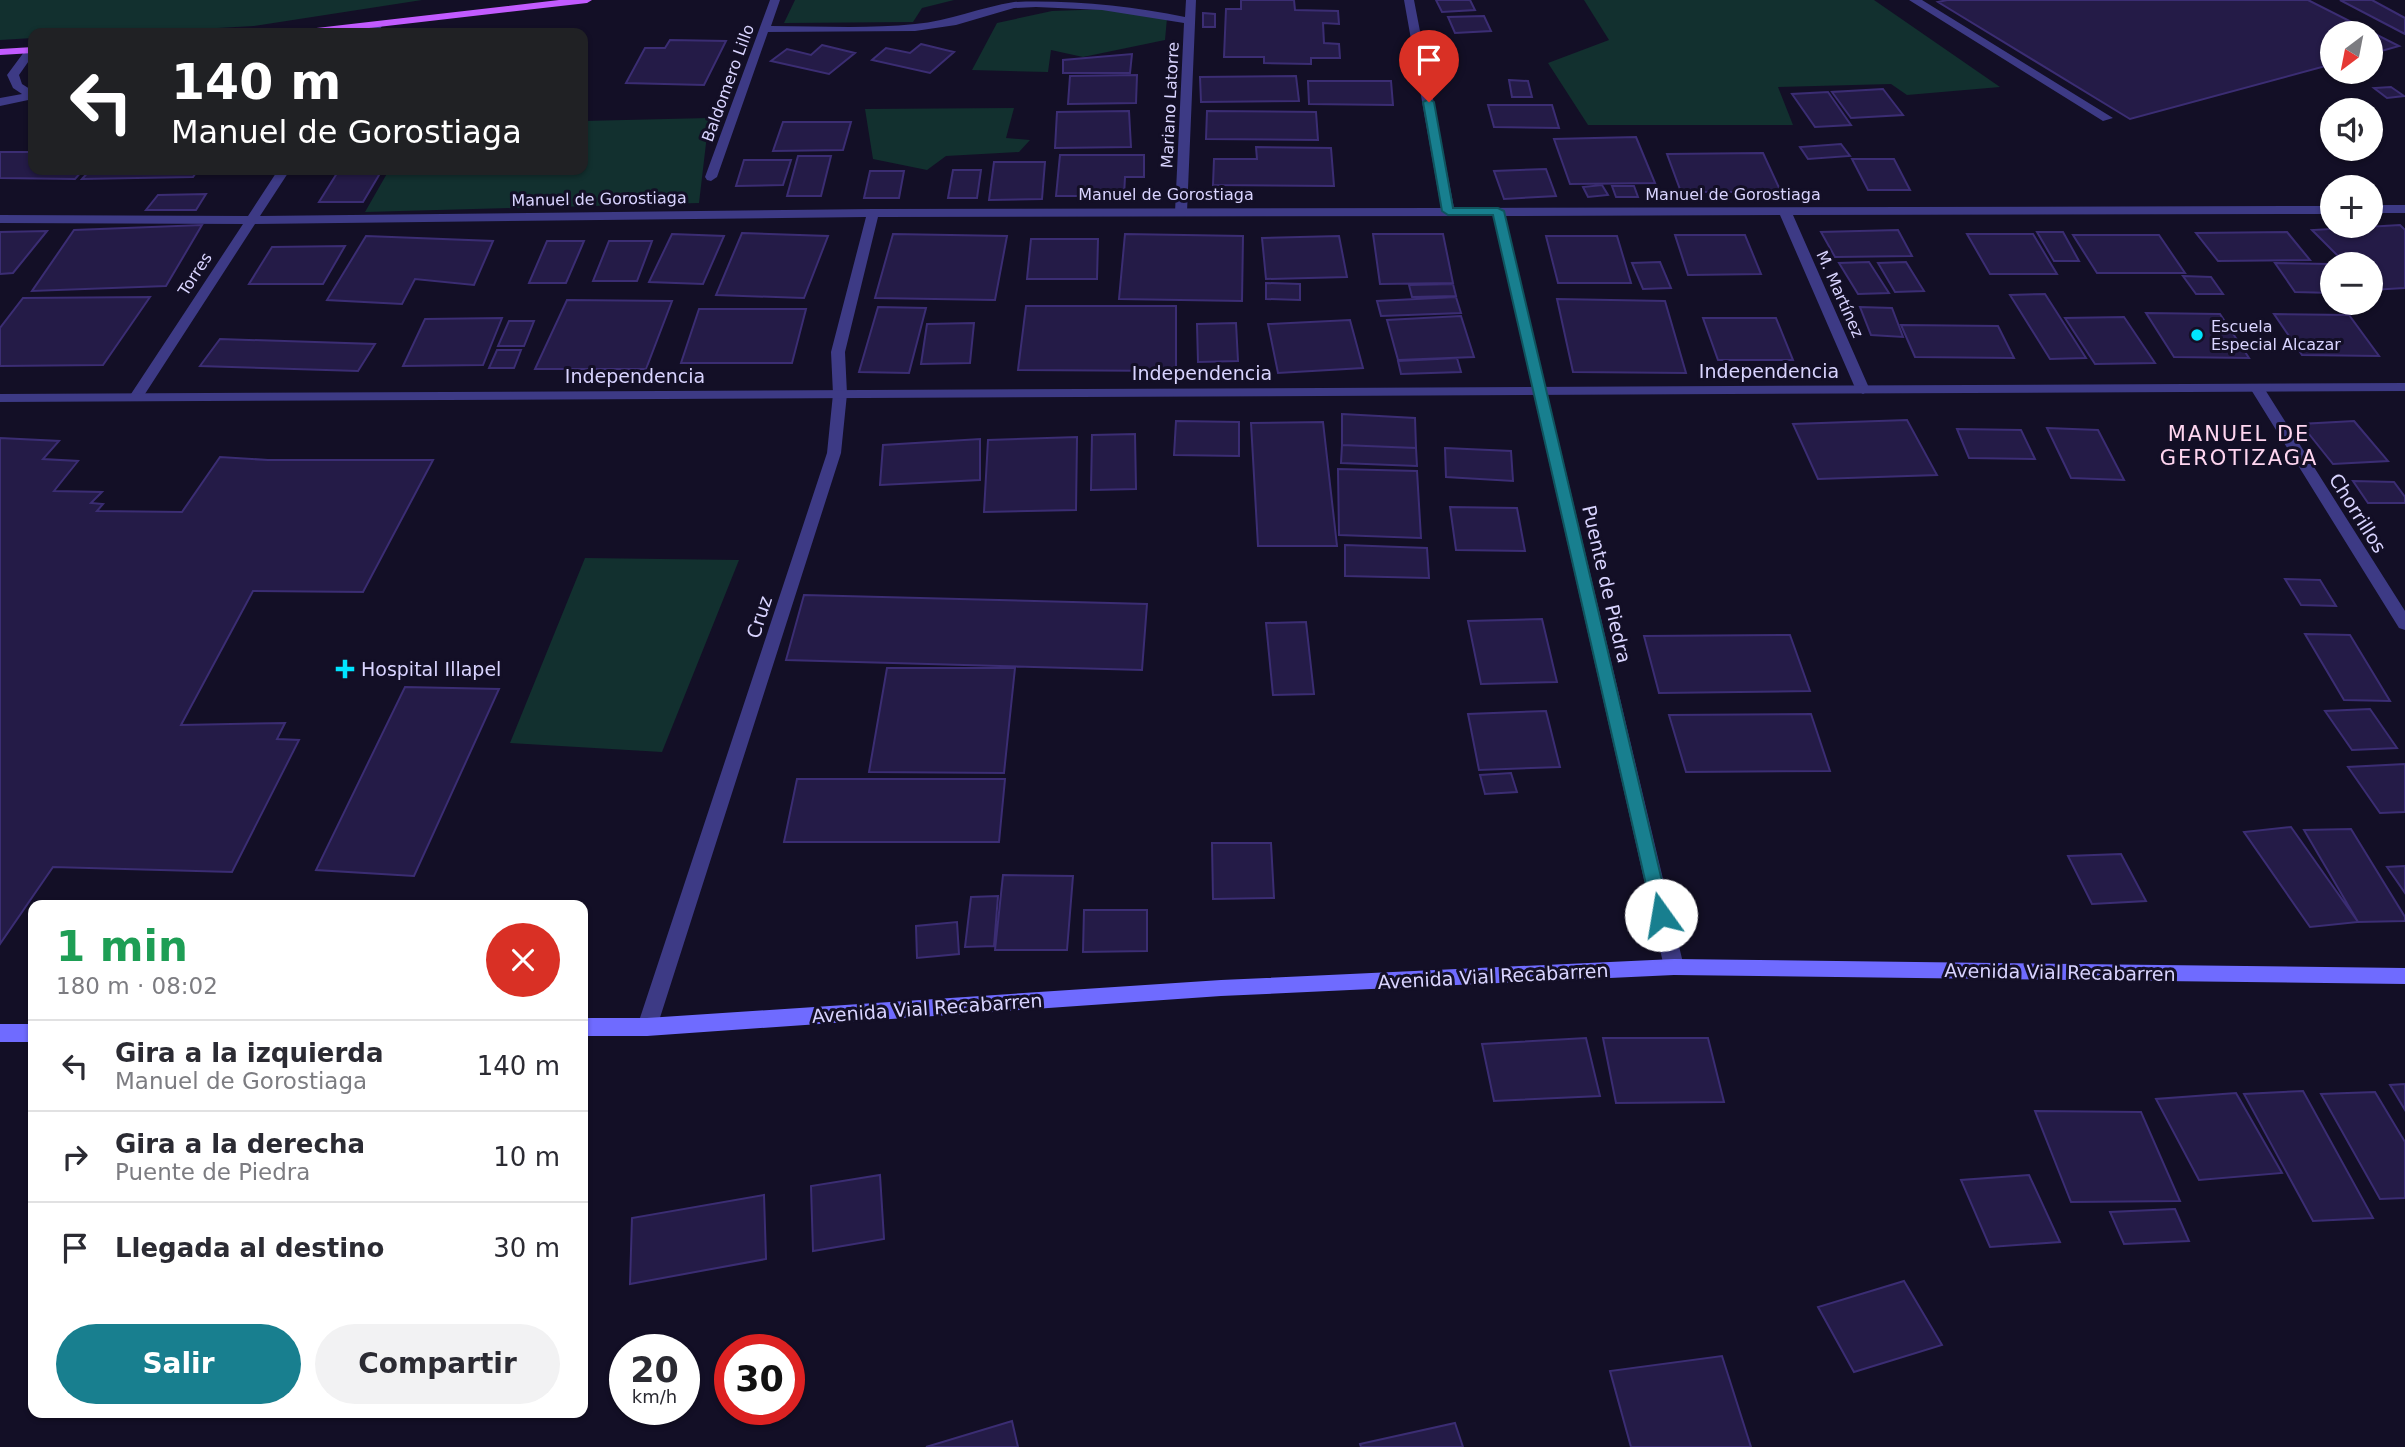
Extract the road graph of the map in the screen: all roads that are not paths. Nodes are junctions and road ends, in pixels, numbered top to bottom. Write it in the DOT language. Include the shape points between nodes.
graph roads {
  1 [pos="587,0"];
  2 [pos="775,0"];
  3 [pos="1191,0"];
  4 [pos="1409,0"];
  5 [pos="1914,0"];
  6 [pos="1190,21"];
  7 [pos="382,28"];
  8 [pos="764,29"];
  9 [pos="28,50"];
  10 [pos="0,52"];
  11 [pos="28,55"];
  12 [pos="28,93"];
  13 [pos="28,97"];
  14 [pos="0,102"];
  15 [pos="2107,118"];
  16 [pos="281,175"];
  17 [pos="711,177"];
  18 [pos="2383,209"];
  19 [pos="2405,209"];
  20 [pos="2320,210"];
  21 [pos="1448,211"];
  22 [pos="1498,211"];
  23 [pos="1181,212"];
  24 [pos="1785,212"];
  25 [pos="873,213"];
  26 [pos="0,219"];
  27 [pos="251,220"];
  28 [pos="2405,387"];
  29 [pos="2257,388"];
  30 [pos="1863,390"];
  31 [pos="1541,391"];
  32 [pos="839,394"];
  33 [pos="136,397"];
  34 [pos="0,398"];
  35 [pos="2405,624"];
  36 [pos="1674,967"];
  37 [pos="2405,976"];
  38 [pos="588,1027"];
  39 [pos="647,1027"];
  40 [pos="28,1032"];
  41 [pos="0,1033"];
  1 -- 7 [label="main road"];
  2 -- 8 [label="street, Baldomero Lillo"];
  3 -- 6 [label="street, Mariano Latorre"];
  4 -- 21 [label="street"];
  5 -- 15 [label="street"];
  6 -- 8 [label="street" via="1082,2 1044,2 902,29"];
  6 -- 23 [label="street, Mariano Latorre"];
  8 -- 17 [label="street, Baldomero Lillo"];
  9 -- 10 [label="main road"];
  11 -- 12 [label="street" via="13,75 17,86"];
  13 -- 14 [label="street"];
  16 -- 27 [label="street, Torres"];
  18 -- 19 [label="street"];
  20 -- 24 [label="street, Manuel de Gorostiaga"];
  21 -- 22 [label="street, Manuel de Gorostiaga"];
  21 -- 23 [label="street, Manuel de Gorostiaga"];
  22 -- 24 [label="street, Manuel de Gorostiaga"];
  22 -- 31 [label="street, Puente de Piedra"];
  23 -- 25 [label="street, Manuel de Gorostiaga"];
  24 -- 30 [label="street, M. Martínez"];
  25 -- 27 [label="street, Manuel de Gorostiaga"];
  25 -- 32 [label="street, Cruz" via="838,352"];
  26 -- 27 [label="street, Manuel de Gorostiaga"];
  27 -- 33 [label="street, Torres"];
  28 -- 29 [label="street, Independencia"];
  29 -- 30 [label="street, Independencia"];
  29 -- 35 [label="street, Chorrillos"];
  30 -- 31 [label="street, Independencia"];
  31 -- 32 [label="street, Independencia"];
  31 -- 36 [label="street, Puente de Piedra"];
  32 -- 33 [label="street, Independencia"];
  32 -- 39 [label="street, Cruz" via="834,453"];
  33 -- 34 [label="street, Independencia"];
  36 -- 37 [label="main road, Avenida Vial Recabarren"];
  36 -- 39 [label="main road, Avenida Vial Recabarren" via="1222,988"];
  38 -- 39 [label="main road, Avenida Vial Recabarren"];
  40 -- 41 [label="main road"];
}
